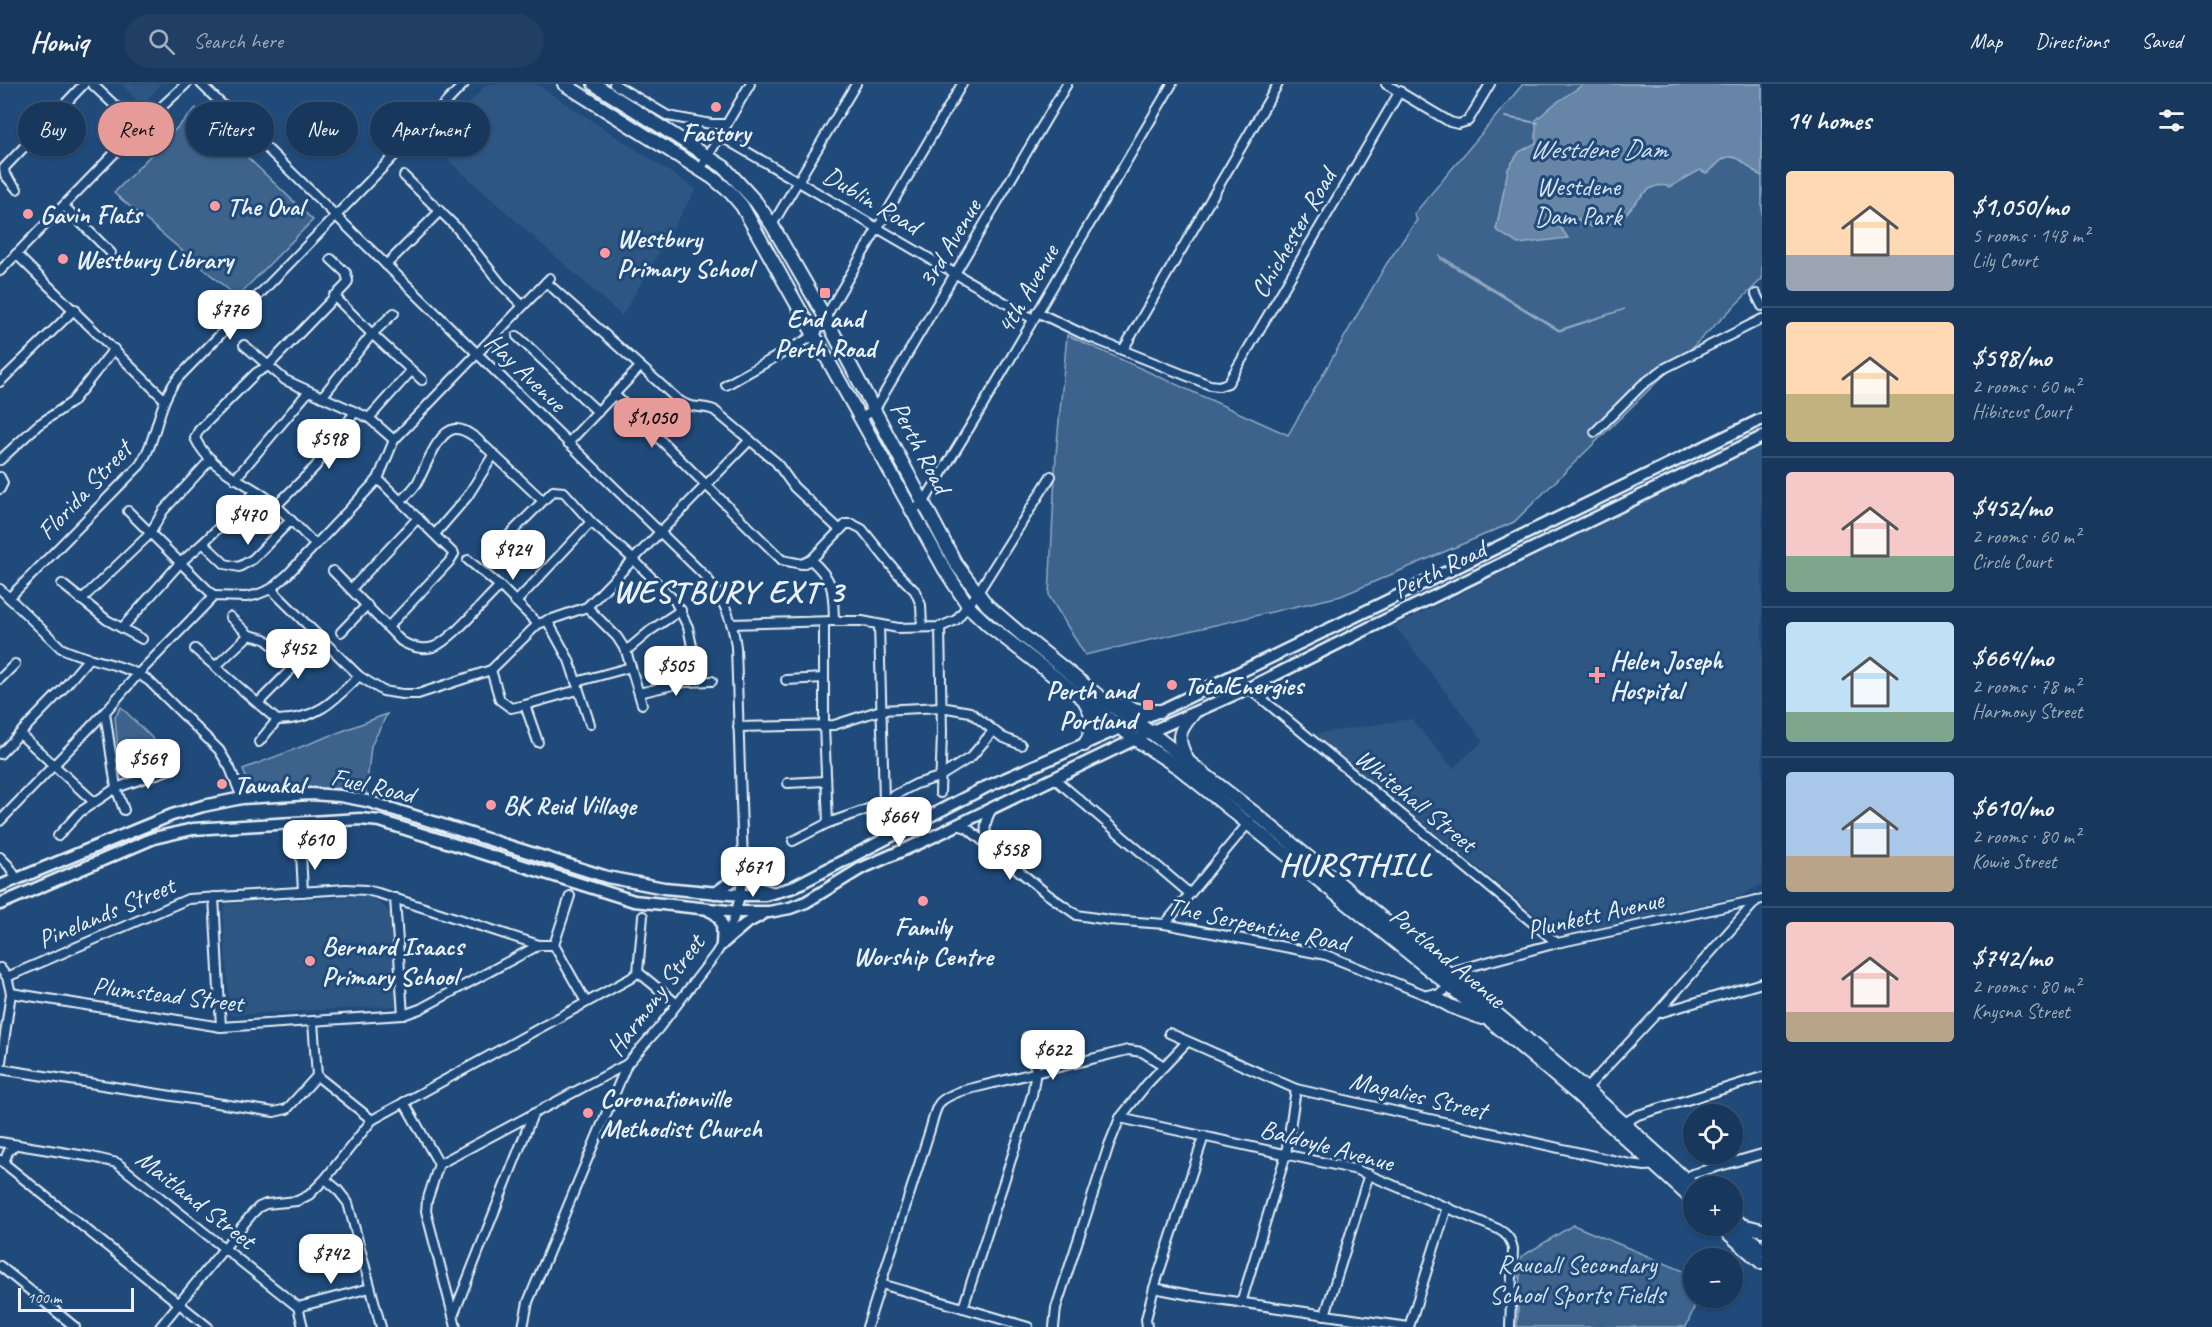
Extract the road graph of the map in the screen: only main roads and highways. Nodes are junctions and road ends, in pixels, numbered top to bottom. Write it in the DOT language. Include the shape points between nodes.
graph roads {
  1 [pos="564,84"];
  2 [pos="594,84"];
  3 [pos="1762,418"];
  4 [pos="1762,437"];
  5 [pos="1084,700"];
  6 [pos="1106,702"];
  7 [pos="1160,711"];
  8 [pos="1192,714"];
  9 [pos="1136,723"];
  10 [pos="1122,729"];
  11 [pos="1150,732"];
  12 [pos="1135,740"];
  13 [pos="1084,745"];
  14 [pos="1189,763"];
  15 [pos="1252,818"];
  16 [pos="0,886"];
  17 [pos="714,893"];
  18 [pos="777,893"];
  19 [pos="0,904"];
  20 [pos="706,909"];
  21 [pos="769,912"];
  22 [pos="1454,985"];
  23 [pos="1432,996"];
  24 [pos="1489,1020"];
  25 [pos="1583,1092"];
  26 [pos="1683,1182"];
  27 [pos="1743,1225"];
  28 [pos="1762,1230"];
  29 [pos="1743,1234"];
  30 [pos="1738,1236"];
  31 [pos="1755,1245"];
  32 [pos="1762,1263"];
  1 -- 5 [label="main road, Perth Road" via="721,184 742,206 969,607"];
  2 -- 6 [label="main road, Perth Road" via="708,156 739,181 772,225 956,564 977,594"];
  3 -- 7 [label="main road, Perth Road"];
  4 -- 8 [label="main road, Perth Road"];
  5 -- 10 [label="main road, Perth Road"];
  5 -- 13 [label="main road" via="1092,720 1091,735"];
  6 -- 7 [label="main road"];
  6 -- 9 [label="main road, Perth Road"];
  7 -- 9 [label="main road, Perth Road"];
  8 -- 11 [label="main road, Perth Road"];
  8 -- 14 [label="main road" via="1179,737"];
  9 -- 10 [label="main road, Perth Road"];
  9 -- 11 [label="main road, Perth Road"];
  10 -- 12 [label="main road, Perth Road"];
  10 -- 13 [label="main road"];
  11 -- 12 [label="main road"];
  11 -- 14 [label="main road, Portland Avenue"];
  12 -- 15 [label="main road, Portland Avenue"];
  12 -- 21 [label="main road" via="860,869 806,902"];
  13 -- 18 [label="main road" via="986,787"];
  14 -- 15 [label="main road, Portland Avenue"];
  15 -- 22 [label="main road, Portland Avenue"];
  16 -- 17 [label="main road, Fuel Road" via="172,815 242,798 311,794 353,798 607,878"];
  17 -- 18 [label="main road, Fuel Road"];
  17 -- 18 [label="main road" via="735,879 742,867 758,888"];
  19 -- 20 [label="main road, Fuel Road" via="167,833 360,819 380,821 624,899"];
  20 -- 21 [label="main road, Fuel Road"];
  20 -- 21 [label="main road" via="720,919 723,943 745,924"];
  22 -- 24 [label="main road, Portland Avenue"];
  22 -- 25 [label="main road, Portland Avenue"];
  23 -- 24 [label="main road"];
  24 -- 25 [label="main road, Portland Avenue"];
  25 -- 26 [label="main road, Portland Avenue"];
  27 -- 28 [label="main road"];
  29 -- 31 [label="main road"];
  30 -- 31 [label="main road"];
  31 -- 32 [label="main road"];
}
